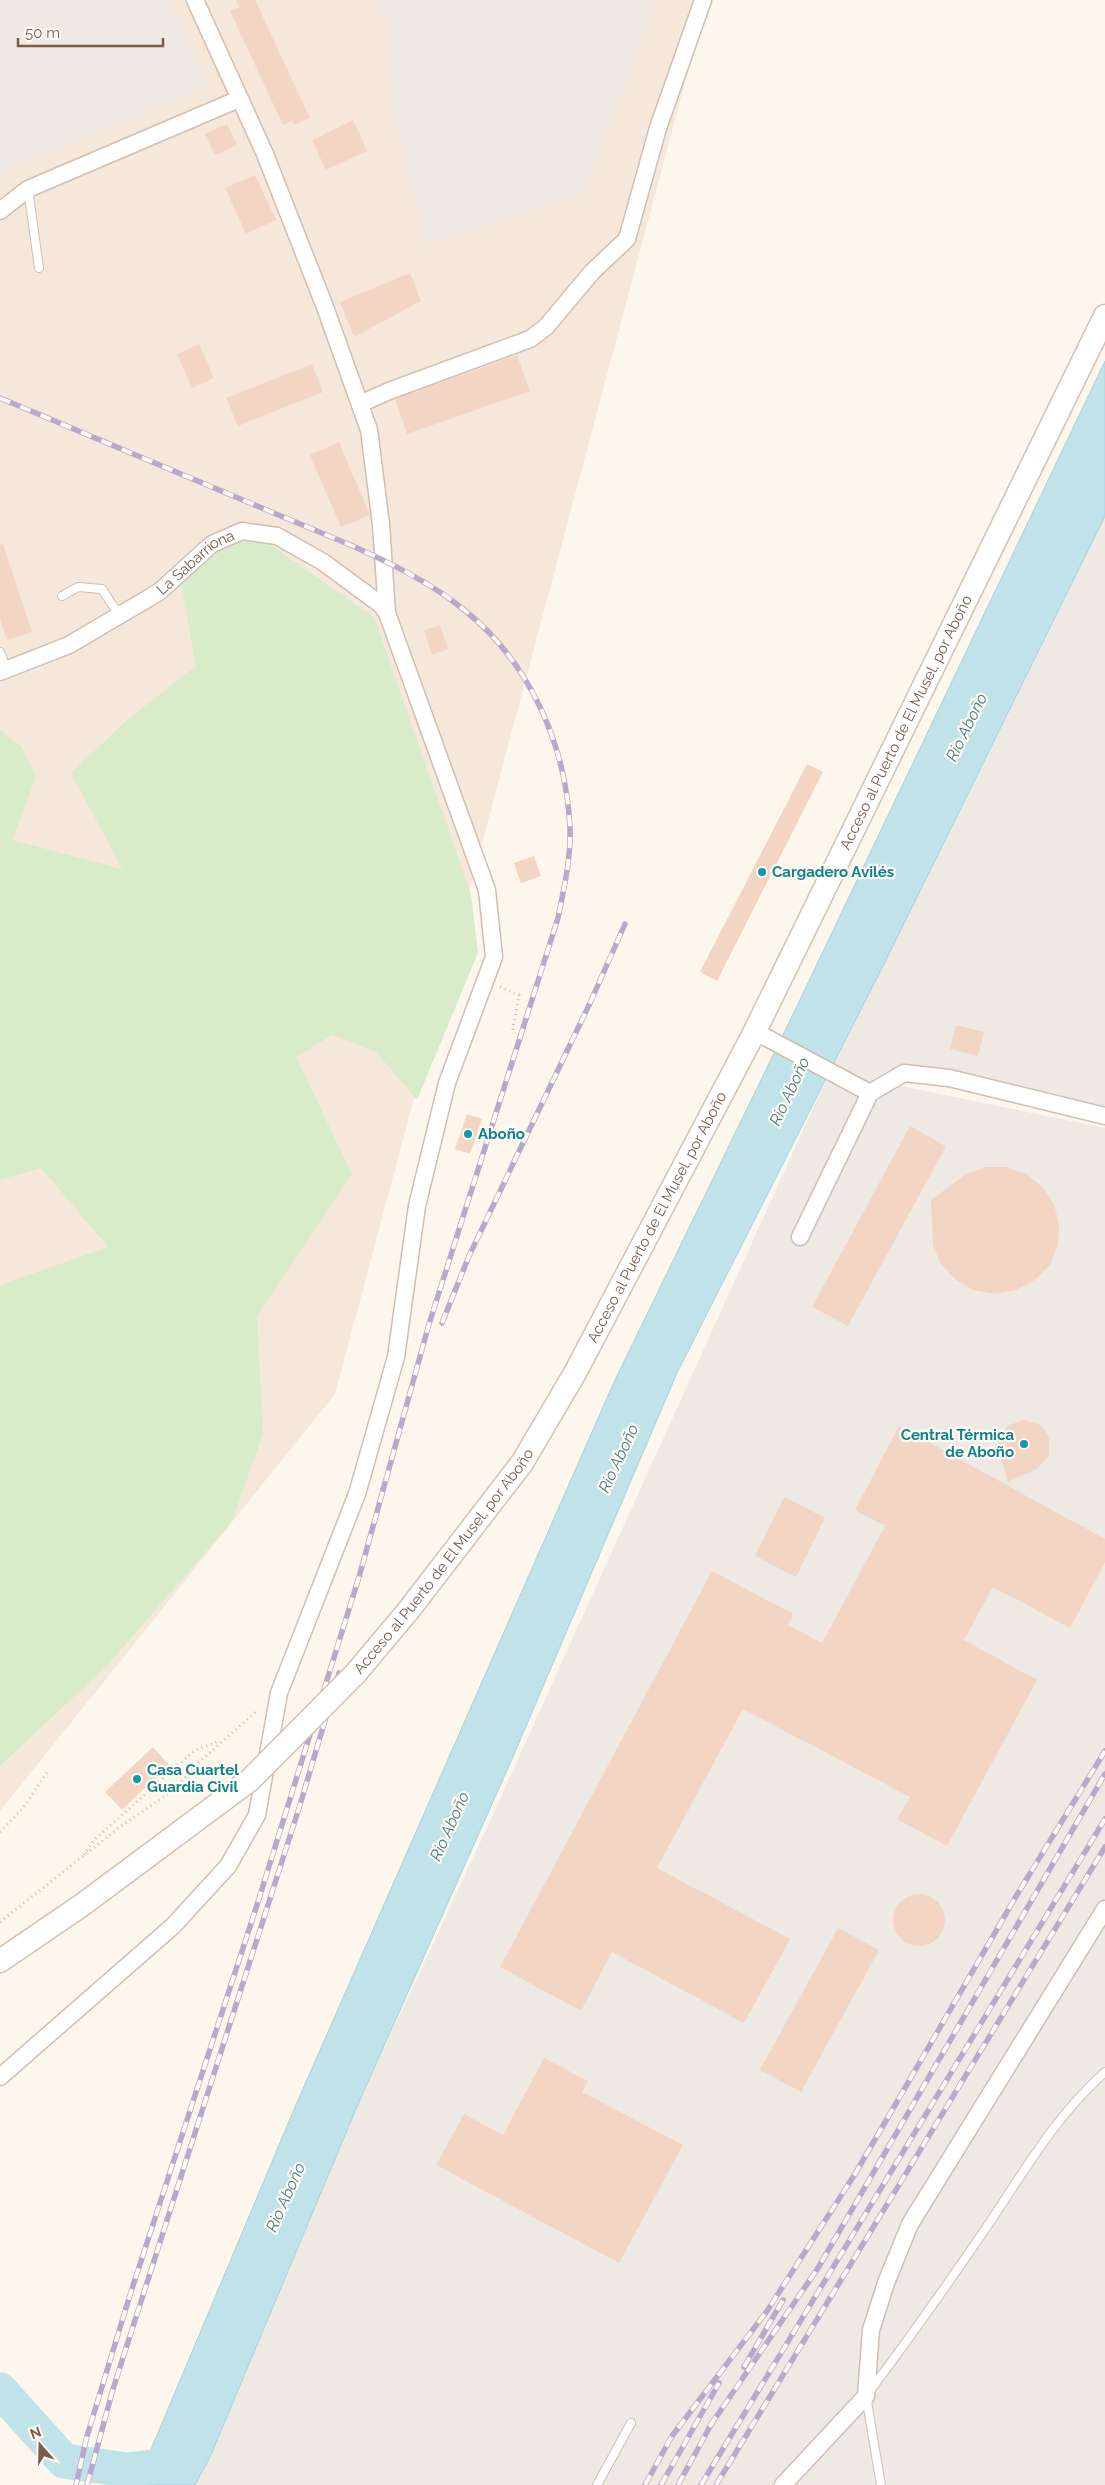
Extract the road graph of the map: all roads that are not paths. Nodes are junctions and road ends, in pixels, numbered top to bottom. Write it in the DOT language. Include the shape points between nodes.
graph roads {
  1 [pos="195,0"];
  2 [pos="703,0"];
  3 [pos="239,99"];
  4 [pos="28,189"];
  5 [pos="0,211"];
  6 [pos="39,268"];
  7 [pos="1105,316"];
  8 [pos="360,404"];
  9 [pos="62,596"];
  10 [pos="387,613"];
  11 [pos="119,615"];
  12 [pos="0,652"];
  13 [pos="3,671"];
  14 [pos="761,1036"];
  15 [pos="870,1093"];
  16 [pos="1105,1116"];
  17 [pos="800,1237"];
  18 [pos="1105,1908"];
  19 [pos="0,1960"];
  20 [pos="1105,2072"];
  21 [pos="0,2077"];
  22 [pos="866,2396"];
  23 [pos="631,2423"];
  24 [pos="597,2485"];
  25 [pos="783,2485"];
  26 [pos="881,2485"];
  1 -- 3 [label="street"];
  2 -- 8 [label="street" via="658,128 627,239 592,272 546,327 530,339"];
  3 -- 4 [label="street"];
  3 -- 8 [label="street" via="272,172"];
  4 -- 5 [label="street"];
  4 -- 6 [label="lane"];
  7 -- 14 [label="street, Acceso al Puerto de El Musel, por Aboño"];
  8 -- 10 [label="street" via="370,439 381,524"];
  9 -- 11 [label="lane" via="78,587 102,589"];
  10 -- 11 [label="street, La Sabarriona" via="380,604 315,558 277,536 242,531 212,544 159,592"];
  10 -- 21 [label="street" via="487,890 494,957 447,1083 417,1206 396,1357 357,1494 279,1693 257,1815 228,1866 173,1926"];
  11 -- 13 [label="street, La Sabarriona" via="69,645"];
  12 -- 13 [label="lane"];
  14 -- 15 [label="street"];
  14 -- 19 [label="street, Acceso al Puerto de El Musel, por Aboño, bridge" via="522,1463 408,1611 355,1674 250,1780 82,1905"];
  15 -- 16 [label="street" via="904,1072 949,1078"];
  15 -- 17 [label="street"];
  18 -- 22 [label="street" via="910,2224 871,2330"];
  20 -- 22 [label="lane" via="1078,2096 1042,2142 922,2322"];
  22 -- 25 [label="street"];
  22 -- 26 [label="lane"];
  23 -- 24 [label="lane"];
}
